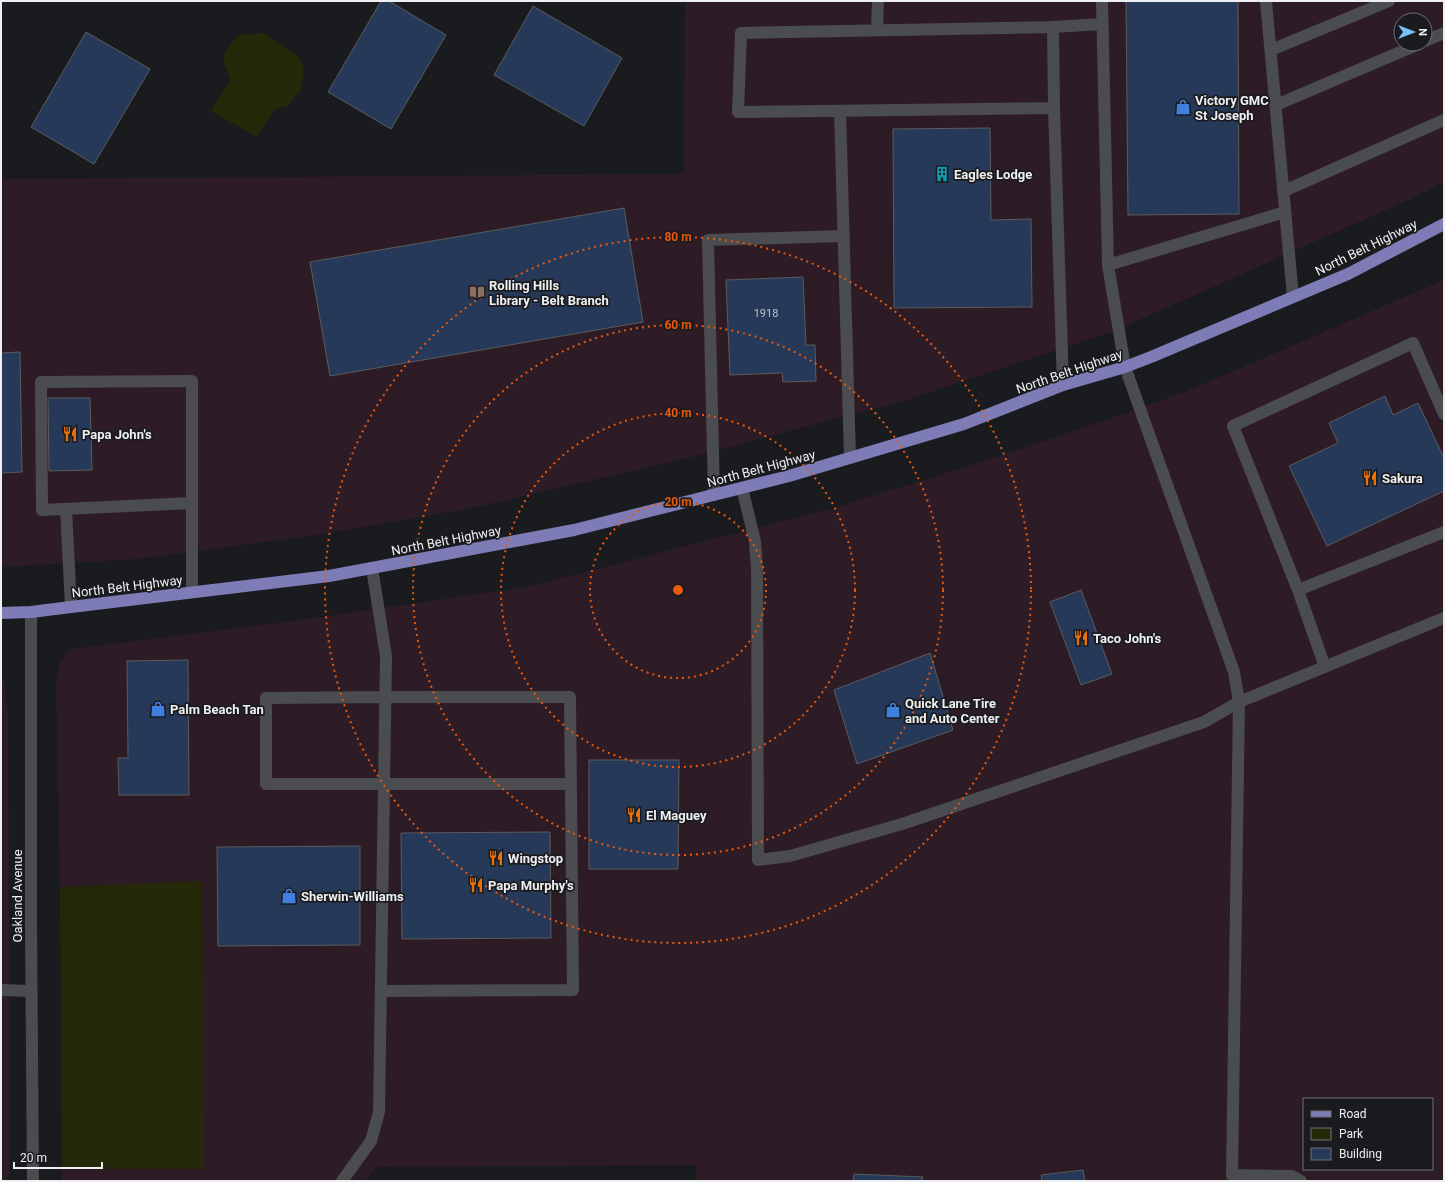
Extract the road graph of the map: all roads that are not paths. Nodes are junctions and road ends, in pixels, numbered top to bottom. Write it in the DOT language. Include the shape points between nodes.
graph roads {
  1 [pos="878,1"];
  2 [pos="1102,1"];
  3 [pos="1266,1"];
  4 [pos="1389,1"];
  5 [pos="1102,24"];
  6 [pos="1053,27"];
  7 [pos="877,30"];
  8 [pos="1444,33"];
  9 [pos="1433,38"];
  10 [pos="1271,50"];
  11 [pos="1400,52"];
  12 [pos="1276,104"];
  13 [pos="1054,108"];
  14 [pos="840,111"];
  15 [pos="1444,120"];
  16 [pos="1284,192"];
  17 [pos="1286,212"];
  18 [pos="1444,224"];
  19 [pos="844,236"];
  20 [pos="1108,265"];
  21 [pos="1293,297"];
  22 [pos="1125,367"];
  23 [pos="1063,385"];
  24 [pos="1444,414"];
  25 [pos="850,458"];
  26 [pos="742,488"];
  27 [pos="714,495"];
  28 [pos="192,504"];
  29 [pos="66,509"];
  30 [pos="1444,532"];
  31 [pos="372,568"];
  32 [pos="1298,590"];
  33 [pos="192,592"];
  34 [pos="71,607"];
  35 [pos="31,612"];
  36 [pos="1,613"];
  37 [pos="1444,618"];
  38 [pos="1325,667"];
  39 [pos="385,697"];
  40 [pos="1239,702"];
  41 [pos="384,783"];
  42 [pos="571,784"];
  43 [pos="1,990"];
  44 [pos="31,991"];
  45 [pos="381,991"];
  46 [pos="33,1181"];
  47 [pos="342,1181"];
  48 [pos="1301,1181"];
  1 -- 7 [label="street"];
  2 -- 5 [label="street"];
  3 -- 10 [label="street"];
  4 -- 10 [label="street"];
  5 -- 6 [label="street"];
  5 -- 20 [label="street"];
  6 -- 7 [label="street"];
  6 -- 13 [label="street"];
  7 -- 14 [label="street" via="741,33 738,112"];
  8 -- 9 [label="street"];
  10 -- 12 [label="street"];
  11 -- 12 [label="street"];
  12 -- 16 [label="street"];
  13 -- 14 [label="street"];
  13 -- 23 [label="street"];
  14 -- 19 [label="street"];
  15 -- 16 [label="street"];
  16 -- 17 [label="street"];
  17 -- 20 [label="street"];
  17 -- 21 [label="street"];
  18 -- 21 [label="main road, North Belt Highway" via="1348,274"];
  19 -- 25 [label="street"];
  19 -- 27 [label="street" via="708,240"];
  20 -- 22 [label="street"];
  21 -- 22 [label="main road, North Belt Highway"];
  22 -- 23 [label="main road, North Belt Highway"];
  22 -- 40 [label="street" via="1234,672"];
  23 -- 25 [label="main road, North Belt Highway" via="964,424"];
  24 -- 32 [label="street" via="1413,343 1232,426"];
  25 -- 26 [label="main road, North Belt Highway"];
  26 -- 27 [label="main road, North Belt Highway"];
  26 -- 40 [label="street" via="755,541 757,568 758,860 790,856 902,824 1204,722"];
  27 -- 31 [label="main road, North Belt Highway" via="574,530"];
  28 -- 29 [label="street"];
  28 -- 29 [label="street" via="192,381 41,382 42,510"];
  28 -- 33 [label="street"];
  29 -- 34 [label="street"];
  30 -- 32 [label="street"];
  31 -- 33 [label="main road, North Belt Highway" via="329,576"];
  31 -- 39 [label="street" via="386,656"];
  32 -- 38 [label="street"];
  33 -- 34 [label="main road, North Belt Highway"];
  34 -- 35 [label="main road, North Belt Highway"];
  35 -- 36 [label="main road, North Belt Highway"];
  35 -- 44 [label="street, Oakland Avenue"];
  37 -- 38 [label="street"];
  38 -- 40 [label="street"];
  39 -- 41 [label="street"];
  39 -- 41 [label="street" via="266,698 266,784"];
  39 -- 42 [label="street" via="570,697"];
  40 -- 48 [label="street" via="1232,1175 1292,1176"];
  41 -- 42 [label="street"];
  41 -- 45 [label="street"];
  42 -- 45 [label="street" via="573,990"];
  43 -- 44 [label="street"];
  44 -- 46 [label="street, Oakland Avenue"];
  45 -- 47 [label="street" via="379,1112 371,1141"];
}
